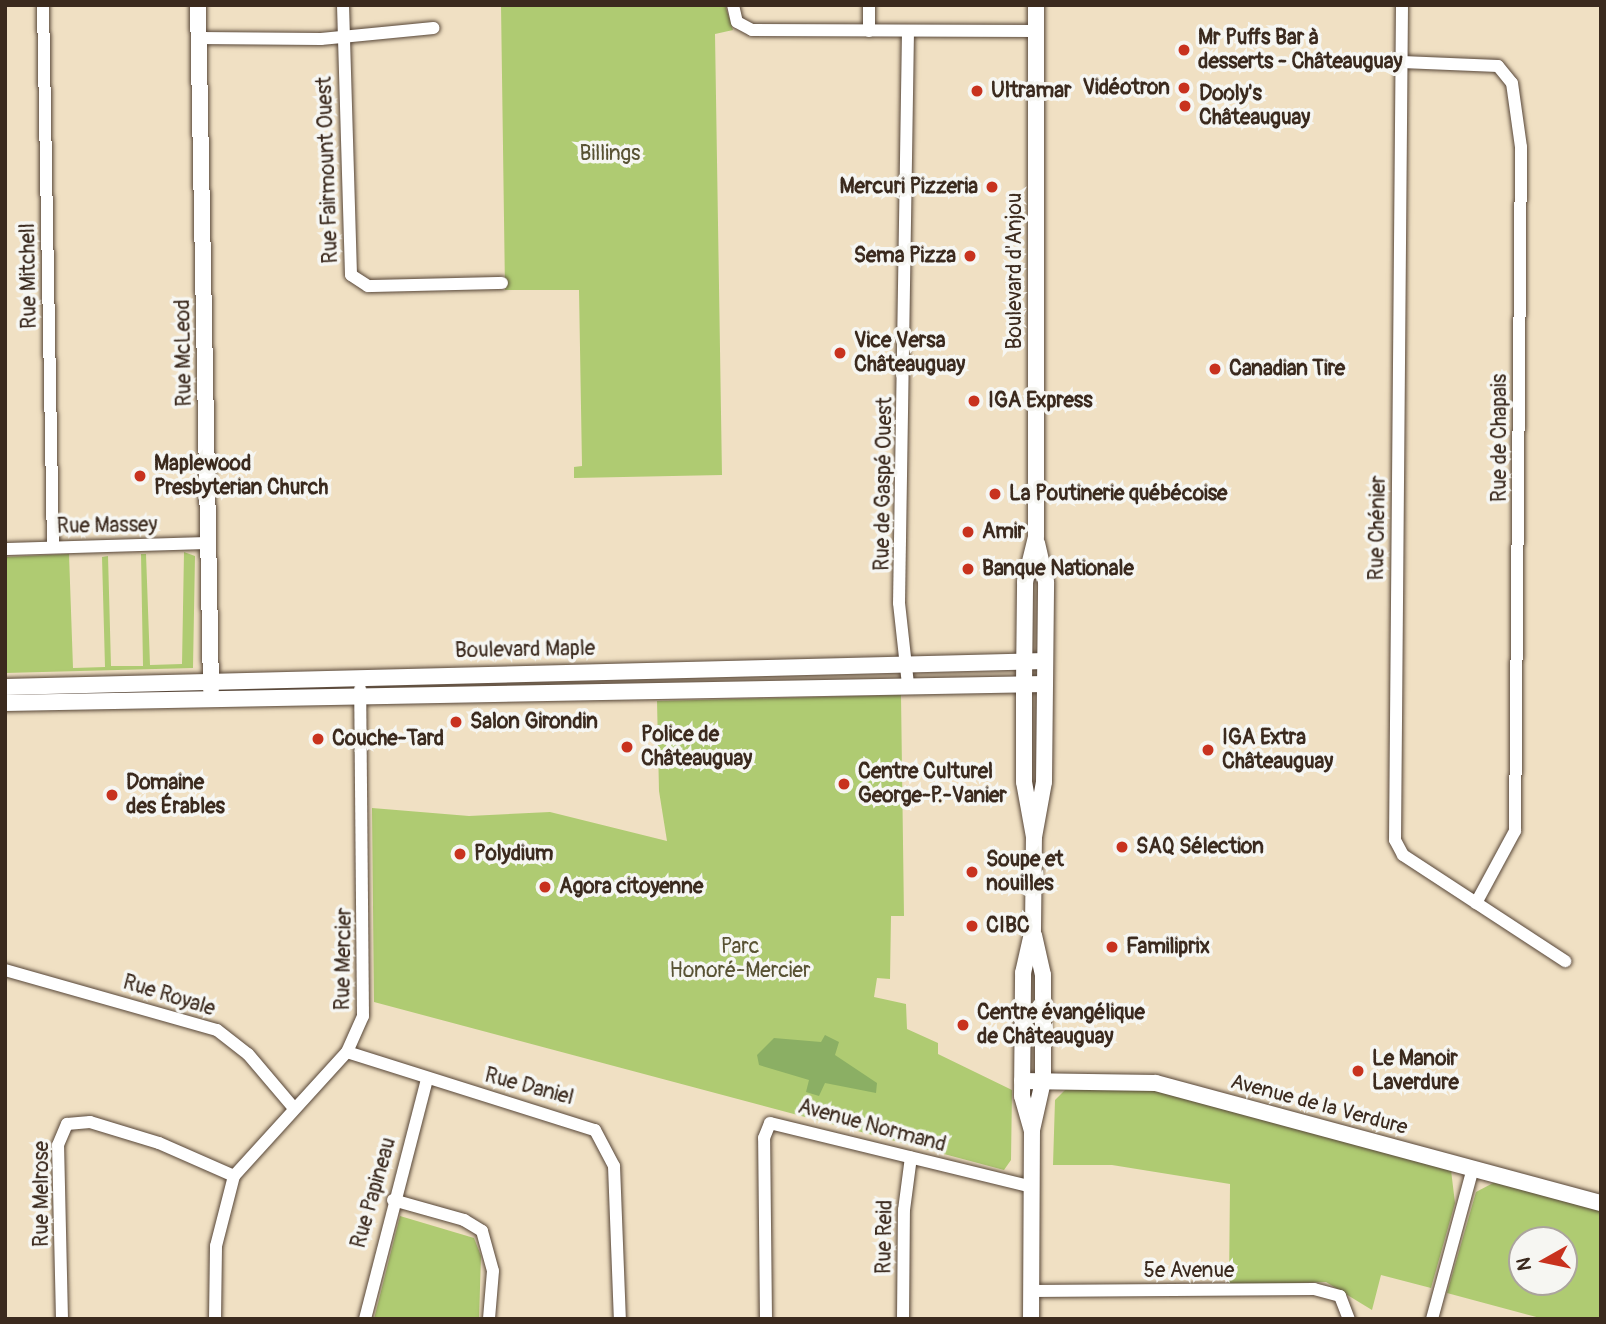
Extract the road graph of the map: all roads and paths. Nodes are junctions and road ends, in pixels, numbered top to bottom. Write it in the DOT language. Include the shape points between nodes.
graph roads {
  1 [pos="43,5"];
  2 [pos="198,5"];
  3 [pos="343,5"];
  4 [pos="733,5"];
  5 [pos="869,5"];
  6 [pos="1037,5"];
  7 [pos="1402,5"];
  8 [pos="433,28"];
  9 [pos="869,31"];
  10 [pos="908,31"];
  11 [pos="1037,31"];
  12 [pos="344,36"];
  13 [pos="198,38"];
  14 [pos="1402,62"];
  15 [pos="502,283"];
  16 [pos="1036,537"];
  17 [pos="209,543"];
  18 [pos="53,546"];
  19 [pos="5,549"];
  20 [pos="1024,661"];
  21 [pos="1045,661"];
  22 [pos="904,663"];
  23 [pos="837,665"];
  24 [pos="774,666"];
  25 [pos="706,667"];
  26 [pos="602,670"];
  27 [pos="556,671"];
  28 [pos="440,673"];
  29 [pos="360,675"];
  30 [pos="211,679"];
  31 [pos="1024,684"];
  32 [pos="1045,684"];
  33 [pos="908,685"];
  34 [pos="5,687"];
  35 [pos="837,687"];
  36 [pos="774,689"];
  37 [pos="706,691"];
  38 [pos="557,694"];
  39 [pos="602,694"];
  40 [pos="441,697"];
  41 [pos="360,698"];
  42 [pos="211,699"];
  43 [pos="5,703"];
  44 [pos="1034,837"];
  45 [pos="1476,903"];
  46 [pos="1033,929"];
  47 [pos="1565,961"];
  48 [pos="5,970"];
  49 [pos="347,1052"];
  50 [pos="426,1080"];
  51 [pos="1043,1080"];
  52 [pos="1022,1081"];
  53 [pos="293,1107"];
  54 [pos="1032,1131"];
  55 [pos="911,1157"];
  56 [pos="1473,1168"];
  57 [pos="234,1176"];
  58 [pos="1032,1188"];
  59 [pos="393,1200"];
  60 [pos="1601,1203"];
  61 [pos="1031,1291"];
  62 [pos="62,1319"];
  63 [pos="215,1319"];
  64 [pos="365,1319"];
  65 [pos="489,1319"];
  66 [pos="620,1319"];
  67 [pos="766,1319"];
  68 [pos="903,1319"];
  69 [pos="1031,1319"];
  70 [pos="1349,1319"];
  71 [pos="1432,1319"];
  1 -- 18 [label="street, Rue Mitchell"];
  2 -- 13 [label="street, Rue McLeod"];
  3 -- 12 [label="street"];
  4 -- 9 [label="street" via="737,22 752,30"];
  5 -- 9 [label="street"];
  6 -- 11 [label="street, Boulevard d'Anjou"];
  7 -- 14 [label="street, Rue Chénier"];
  8 -- 12 [label="street"];
  9 -- 10 [label="street"];
  10 -- 11 [label="street"];
  10 -- 22 [label="street, Rue de Gaspé Ouest"];
  11 -- 16 [label="street, Boulevard d'Anjou"];
  12 -- 13 [label="street"];
  12 -- 15 [label="street, Rue Fairmount Ouest" via="351,275 368,286"];
  13 -- 17 [label="street, Rue McLeod"];
  14 -- 45 [label="street, Rue Chénier" via="1395,840 1403,855"];
  14 -- 45 [label="street, Rue de Chapais" via="1498,66 1512,83 1521,147 1515,831"];
  16 -- 20 [label="street, Boulevard d'Anjou" via="1025,582"];
  16 -- 21 [label="street, Boulevard d'Anjou" via="1046,582"];
  17 -- 18 [label="street, Rue Massey"];
  17 -- 30 [label="street, Rue McLeod"];
  18 -- 19 [label="street, Rue Massey"];
  20 -- 21 [label="street, Boulevard Maple"];
  20 -- 22 [label="street, Boulevard Maple"];
  20 -- 31 [label="street, Boulevard d'Anjou"];
  21 -- 32 [label="street, Boulevard d'Anjou"];
  22 -- 23 [label="street, Boulevard Maple"];
  22 -- 33 [label="street, Rue de Gaspé Ouest"];
  23 -- 24 [label="street, Boulevard Maple"];
  23 -- 35 [label="street"];
  24 -- 25 [label="street, Boulevard Maple"];
  24 -- 36 [label="street"];
  25 -- 26 [label="street, Boulevard Maple"];
  25 -- 37 [label="street"];
  26 -- 27 [label="street, Boulevard Maple"];
  26 -- 39 [label="street"];
  27 -- 28 [label="street, Boulevard Maple"];
  27 -- 38 [label="street"];
  28 -- 29 [label="street, Boulevard Maple"];
  28 -- 40 [label="street"];
  29 -- 30 [label="street, Boulevard Maple"];
  29 -- 41 [label="street, Rue Mercier"];
  30 -- 34 [label="street, Boulevard Maple"];
  30 -- 42 [label="street, Rue McLeod"];
  31 -- 32 [label="street"];
  31 -- 33 [label="street"];
  31 -- 44 [label="street, Boulevard d'Anjou" via="1024,782"];
  32 -- 44 [label="street, Boulevard d'Anjou" via="1044,782"];
  33 -- 35 [label="street"];
  35 -- 36 [label="street"];
  36 -- 37 [label="street"];
  37 -- 39 [label="street"];
  38 -- 39 [label="street"];
  38 -- 40 [label="street"];
  40 -- 41 [label="street"];
  41 -- 42 [label="street"];
  41 -- 49 [label="street, Rue Mercier" via="367,984 363,1016"];
  42 -- 43 [label="street"];
  44 -- 46 [label="street, Boulevard d'Anjou"];
  45 -- 47 [label="street, Rue Chénier"];
  46 -- 51 [label="street, Boulevard d'Anjou" via="1043,975"];
  46 -- 52 [label="street, Boulevard d'Anjou" via="1023,973"];
  48 -- 53 [label="street, Rue Royale" via="217,1030 248,1054"];
  49 -- 50 [label="street, Rue Daniel"];
  49 -- 53 [label="street, Rue Mercier"];
  50 -- 59 [label="street, Rue Papineau"];
  50 -- 66 [label="street, Rue Daniel" via="573,1119 600,1136 616,1187"];
  51 -- 52 [label="street, Avenue de la Verdure"];
  51 -- 54 [label="street, Boulevard d'Anjou"];
  51 -- 56 [label="street, Avenue de la Verdure" via="1156,1083"];
  52 -- 54 [label="street, Boulevard d'Anjou"];
  53 -- 57 [label="street, Rue Mercier"];
  54 -- 58 [label="street, Boulevard d'Anjou"];
  55 -- 58 [label="street, Avenue Normand"];
  55 -- 67 [label="street, Avenue Normand" via="781,1122 768,1125"];
  55 -- 68 [label="street, Rue Reid" via="904,1210"];
  56 -- 60 [label="street, Avenue de la Verdure"];
  56 -- 71 [label="street"];
  57 -- 62 [label="street, Rue Melrose" via="159,1143 90,1122 67,1124 58,1145"];
  57 -- 63 [label="street, Rue Mercier" via="216,1245"];
  58 -- 61 [label="street, Boulevard d'Anjou"];
  59 -- 64 [label="street, Rue Papineau"];
  59 -- 65 [label="street" via="482,1231 493,1271"];
  61 -- 69 [label="street, Boulevard d'Anjou"];
  61 -- 70 [label="street, 5e Avenue" via="1304,1289 1345,1300"];
}
